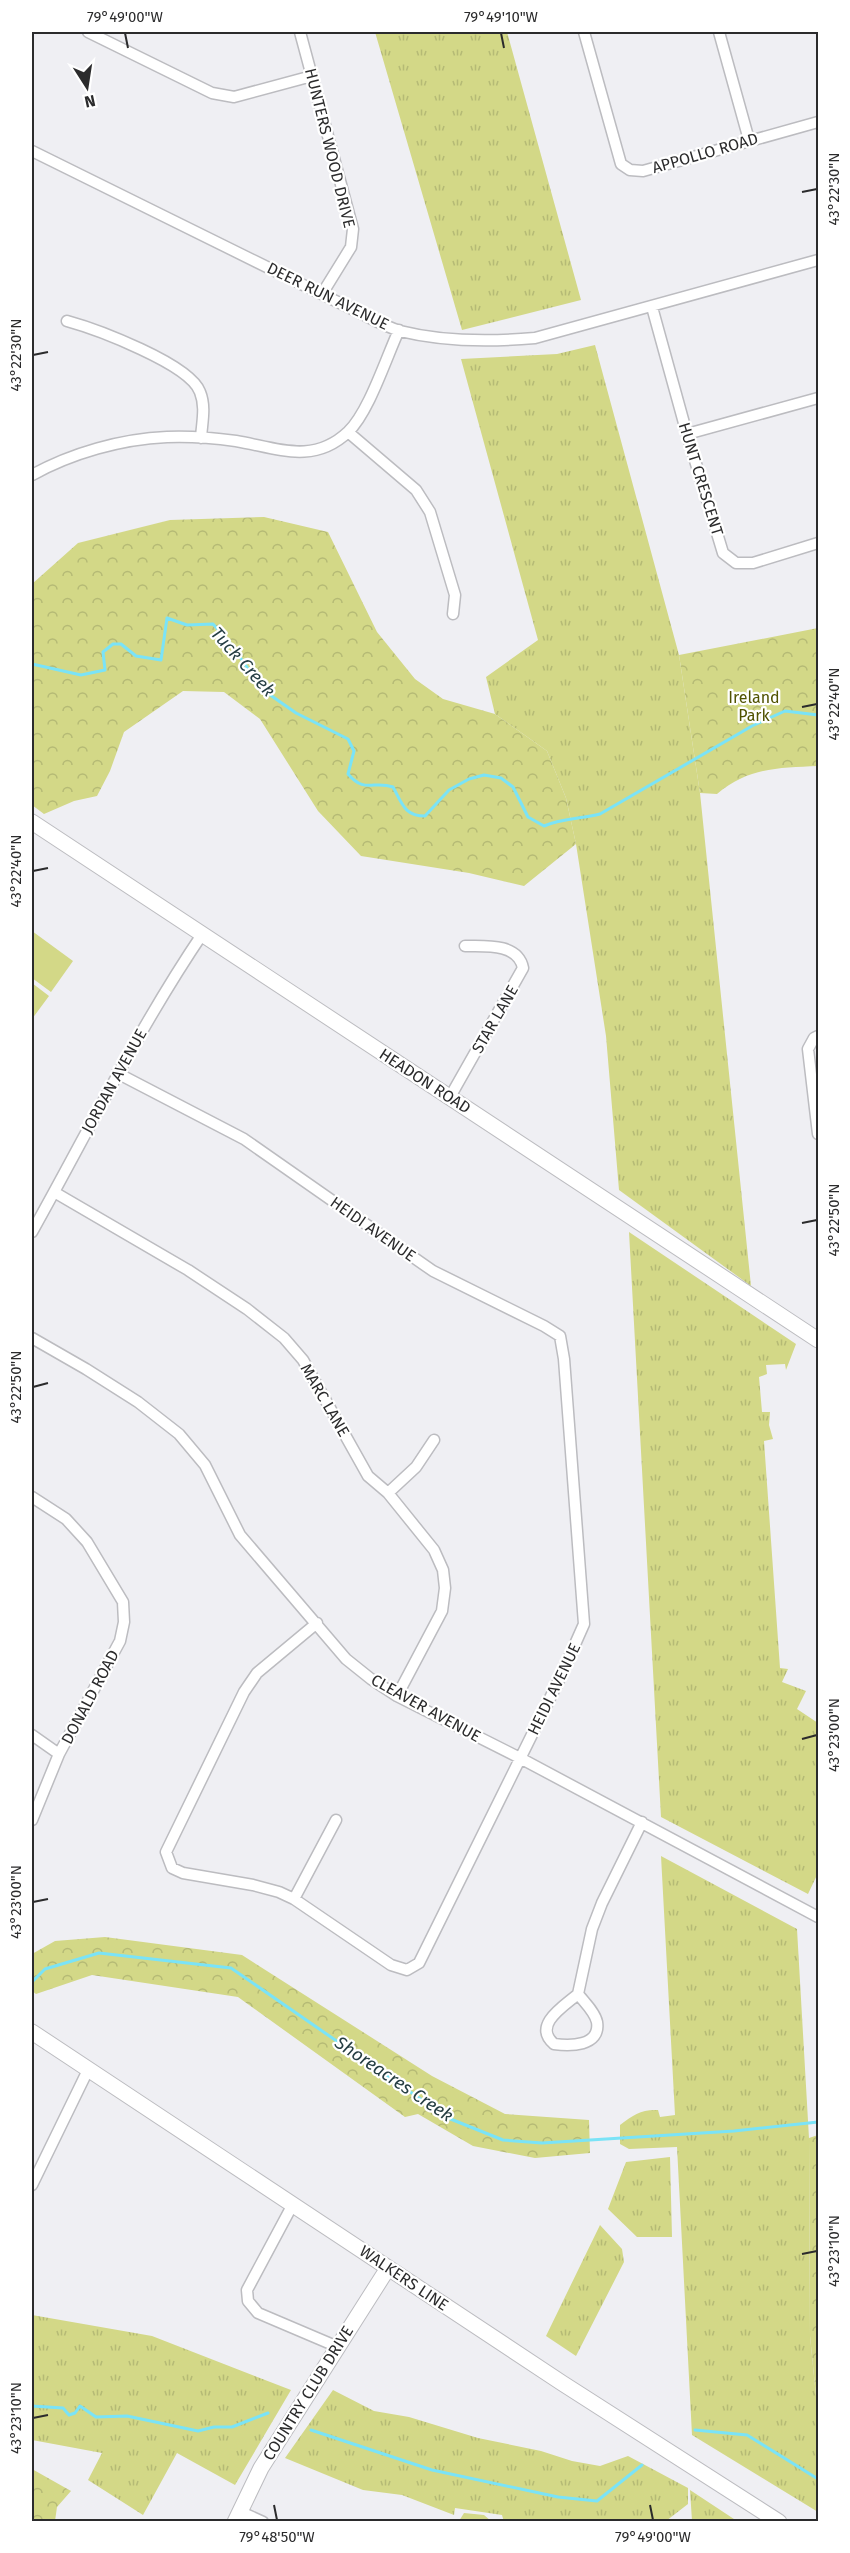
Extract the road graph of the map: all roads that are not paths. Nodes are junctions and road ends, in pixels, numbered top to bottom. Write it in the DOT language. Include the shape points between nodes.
graph roads {
  1 [pos="88,32"];
  2 [pos="300,32"];
  3 [pos="584,32"];
  4 [pos="719,32"];
  5 [pos="312,76"];
  6 [pos="819,122"];
  7 [pos="749,140"];
  8 [pos="32,151"];
  9 [pos="819,260"];
  10 [pos="322,294"];
  11 [pos="652,307"];
  12 [pos="67,321"];
  13 [pos="399,330"];
  14 [pos="819,398"];
  15 [pos="348,432"];
  16 [pos="687,434"];
  17 [pos="201,438"];
  18 [pos="32,475"];
  19 [pos="819,543"];
  20 [pos="453,614"];
  21 [pos="32,822"];
  22 [pos="202,933"];
  23 [pos="465,946"];
  24 [pos="819,1036"];
  25 [pos="117,1073"];
  26 [pos="450,1097"];
  27 [pos="819,1134"];
  28 [pos="54,1192"];
  29 [pos="32,1232"];
  30 [pos="32,1338"];
  31 [pos="819,1340"];
  32 [pos="434,1440"];
  33 [pos="388,1493"];
  34 [pos="32,1497"];
  35 [pos="317,1623"];
  36 [pos="397,1696"];
  37 [pos="32,1735"];
  38 [pos="59,1754"];
  39 [pos="520,1758"];
  40 [pos="32,1820"];
  41 [pos="336,1820"];
  42 [pos="642,1822"];
  43 [pos="294,1899"];
  44 [pos="819,1917"];
  45 [pos="578,1994"];
  46 [pos="32,2032"];
  47 [pos="88,2070"];
  48 [pos="32,2186"];
  49 [pos="293,2204"];
  50 [pos="388,2268"];
  51 [pos="338,2347"];
  52 [pos="238,2517"];
  53 [pos="263,2522"];
  54 [pos="779,2522"];
  1 -- 5 [label="street" via="212,93 234,98"];
  2 -- 5 [label="street, HUNTERS WOOD DRIVE"];
  3 -- 7 [label="street, APPOLLO ROAD" via="621,164 630,170 643,171"];
  4 -- 7 [label="street"];
  5 -- 10 [label="street, HUNTERS WOOD DRIVE" via="353,229 351,247"];
  6 -- 7 [label="street, APPOLLO ROAD"];
  8 -- 10 [label="street, DEER RUN AVENUE"];
  9 -- 11 [label="street, DEER RUN AVENUE"];
  10 -- 13 [label="street, DEER RUN AVENUE"];
  11 -- 13 [label="street, DEER RUN AVENUE" via="523,339 487,341"];
  11 -- 16 [label="street, HUNT CRESCENT"];
  12 -- 17 [label="street" via="142,350 191,380 199,389 204,406"];
  13 -- 15 [label="street" via="360,417"];
  14 -- 16 [label="street"];
  15 -- 17 [label="street" via="327,448 294,453"];
  15 -- 20 [label="street" via="416,490 430,512 455,595"];
  16 -- 19 [label="street, HUNT CRESCENT" via="723,553 736,564 753,563"];
  17 -- 18 [label="street" via="125,442 81,453"];
  21 -- 22 [label="street, HEADON ROAD"];
  22 -- 25 [label="street, JORDAN AVENUE"];
  22 -- 26 [label="street, HEADON ROAD"];
  23 -- 26 [label="street, STAR LANE" via="506,949 519,957 523,968"];
  24 -- 27 [label="street" via="808,1049"];
  25 -- 28 [label="street, JORDAN AVENUE"];
  25 -- 39 [label="street, HEIDI AVENUE" via="244,1139 433,1271 560,1336 584,1624"];
  26 -- 31 [label="street, HEADON ROAD"];
  28 -- 29 [label="street, JORDAN AVENUE"];
  28 -- 33 [label="street, MARC LANE" via="188,1270 284,1338 303,1360 368,1476"];
  30 -- 35 [label="street, CLEAVER AVENUE" via="94,1374 179,1434 205,1465 240,1535"];
  32 -- 33 [label="street" via="416,1467"];
  33 -- 36 [label="street, MARC LANE" via="434,1550 445,1587 442,1611"];
  34 -- 38 [label="street, DONALD ROAD" via="66,1519 87,1542 123,1602 120,1641"];
  35 -- 36 [label="street, CLEAVER AVENUE" via="346,1659"];
  35 -- 43 [label="street, HEIDI AVENUE" via="258,1673 244,1692 166,1852 172,1868 183,1874 253,1885"];
  36 -- 39 [label="street, CLEAVER AVENUE"];
  37 -- 38 [label="street"];
  38 -- 40 [label="street, DONALD ROAD"];
  39 -- 42 [label="street, CLEAVER AVENUE"];
  39 -- 43 [label="street, HEIDI AVENUE" via="419,1963 407,1970 391,1965"];
  41 -- 43 [label="street"];
  42 -- 44 [label="street, CLEAVER AVENUE"];
  42 -- 45 [label="street" via="592,1929"];
  45 -- 45 [label="street" via="597,2021 596,2031 584,2044 554,2044 547,2038 548,2020"];
  46 -- 47 [label="street, WALKERS LINE"];
  47 -- 48 [label="street"];
  47 -- 49 [label="street, WALKERS LINE"];
  49 -- 50 [label="street, WALKERS LINE"];
  49 -- 51 [label="street" via="247,2290 248,2301 258,2313"];
  50 -- 51 [label="street, COUNTRY CLUB DRIVE"];
  50 -- 54 [label="street, WALKERS LINE"];
  51 -- 52 [label="street, COUNTRY CLUB DRIVE" via="261,2468"];
  52 -- 53 [label="street"];
}
